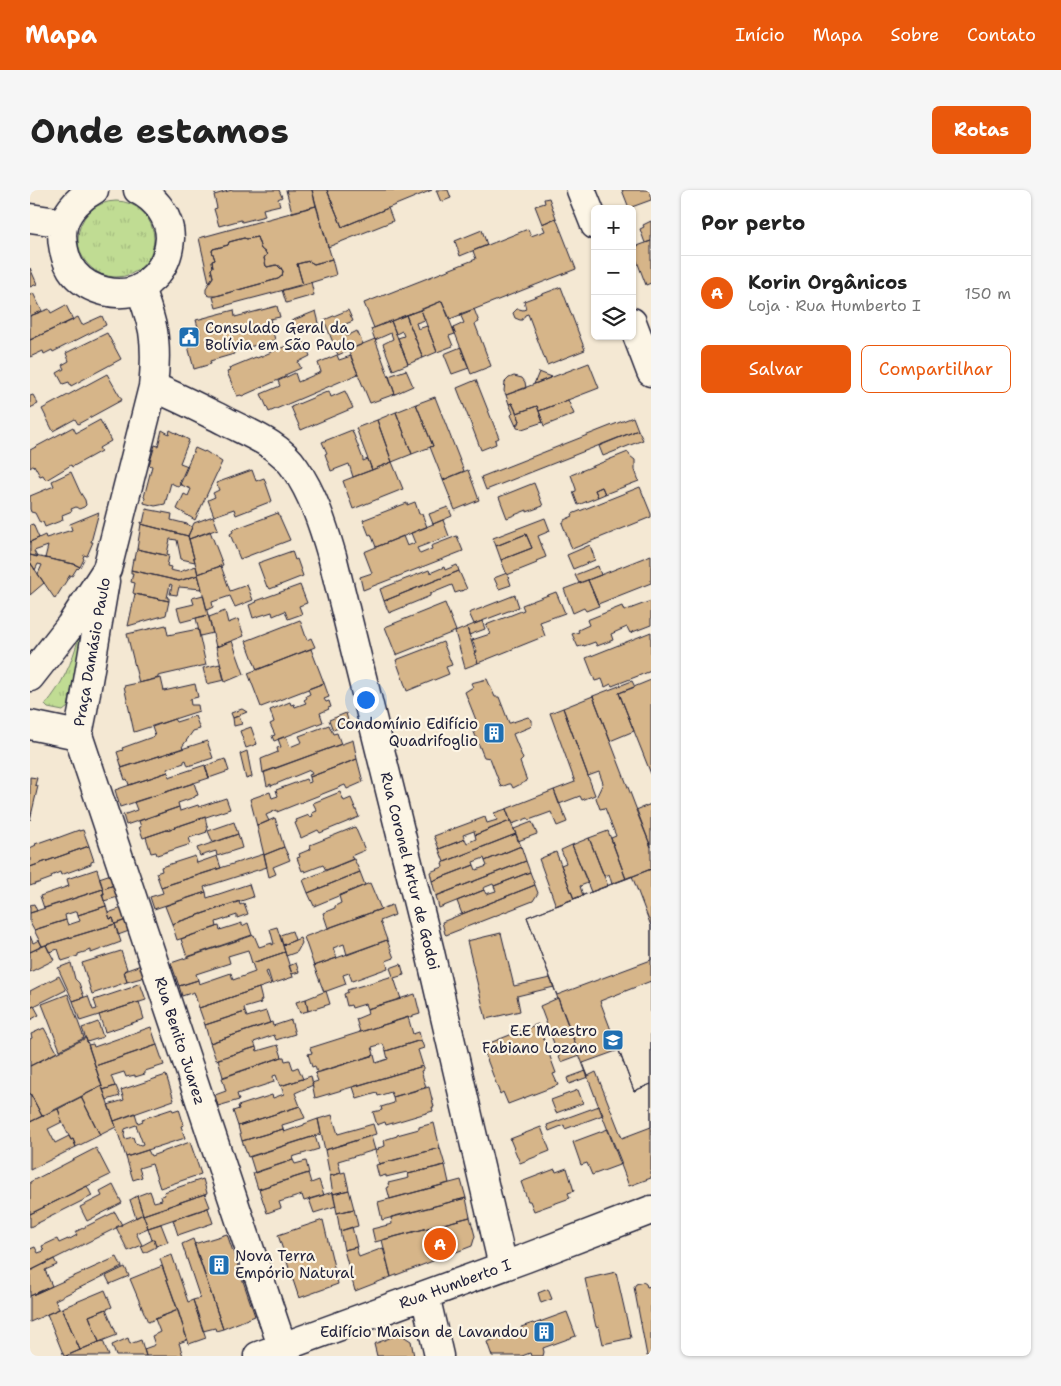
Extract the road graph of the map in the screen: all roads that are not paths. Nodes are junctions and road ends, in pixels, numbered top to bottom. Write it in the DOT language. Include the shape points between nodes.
graph roads {
  1 [pos="94,190"];
  2 [pos="138,190"];
  3 [pos="581,190"];
  4 [pos="591,215"];
  5 [pos="30,218"];
  6 [pos="64,223"];
  7 [pos="140,288"];
  8 [pos="636,333"];
  9 [pos="651,372"];
  10 [pos="153,386"];
  11 [pos="107,569"];
  12 [pos="30,677"];
  13 [pos="30,724"];
  14 [pos="78,735"];
  15 [pos="651,1210"];
  16 [pos="503,1266"];
  17 [pos="425,1295"];
  18 [pos="270,1351"];
  19 [pos="439,1356"];
  1 -- 6 [label="street" via="76,203"];
  2 -- 7 [label="street" via="158,205 170,234 164,264"];
  3 -- 4 [label="street"];
  5 -- 6 [label="street"];
  6 -- 7 [label="street" via="63,246 67,261 86,284 114,293"];
  7 -- 10 [label="street" via="153,332"];
  8 -- 9 [label="street"];
  10 -- 11 [label="street"];
  10 -- 16 [label="street, Rua Coronel Artur de Godoi" via="278,449 294,467 323,526 429,948"];
  11 -- 12 [label="street" via="70,626"];
  11 -- 14 [label="street, Praça Damásio Paulo"];
  13 -- 14 [label="street"];
  14 -- 18 [label="street, Rua Benito Juarez"];
  15 -- 16 [label="street, Rua Humberto I"];
  16 -- 17 [label="street, Rua Humberto I"];
  17 -- 18 [label="street, Rua Humberto I"];
  17 -- 19 [label="street"];
}
